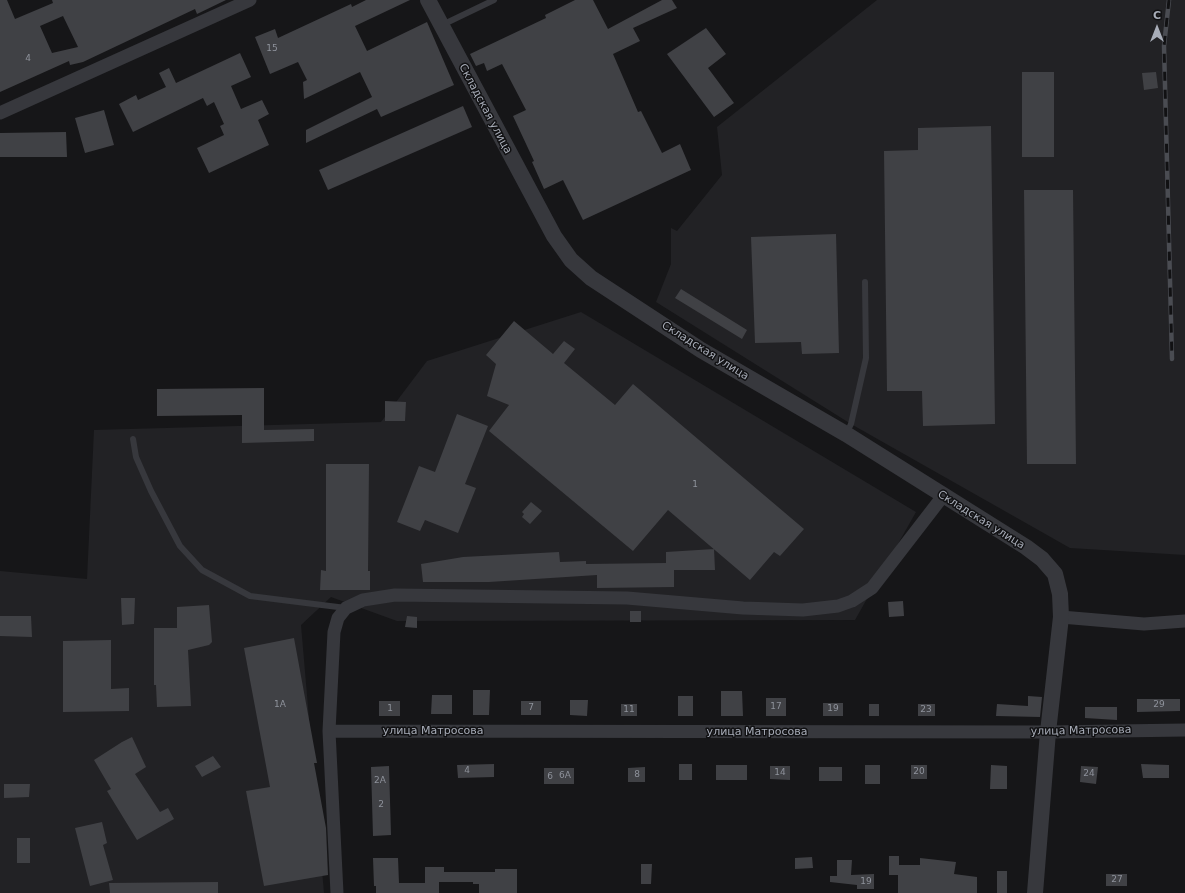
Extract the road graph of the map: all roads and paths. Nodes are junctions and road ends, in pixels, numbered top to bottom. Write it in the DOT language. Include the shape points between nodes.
graph roads {
  1 [pos="250,0"];
  2 [pos="428,0"];
  3 [pos="494,0"];
  4 [pos="440,26"];
  5 [pos="0,113"];
  6 [pos="865,282"];
  7 [pos="846,434"];
  8 [pos="133,439"];
  9 [pos="943,496"];
  10 [pos="346,608"];
  11 [pos="1061,617"];
  12 [pos="1185,622"];
  13 [pos="1185,730"];
  14 [pos="329,731"];
  15 [pos="1048,732"];
  16 [pos="337,893"];
  17 [pos="1035,893"];
  1 -- 5 [label="street"];
  2 -- 4 [label="street, Складская улица"];
  3 -- 4 [label="lane"];
  4 -- 7 [label="street, Складская улица" via="554,236 571,260 591,278 701,350"];
  6 -- 7 [label="lane" via="866,358 851,424"];
  7 -- 9 [label="street, Складская улица"];
  8 -- 10 [label="lane" via="136,457 180,546 202,570 250,596"];
  9 -- 10 [label="street" via="872,588 852,602 838,606 803,610 743,608 627,598 395,595 364,600"];
  9 -- 11 [label="street, Складская улица" via="1042,559 1055,574 1060,594"];
  10 -- 14 [label="street" via="338,618 334,632"];
  11 -- 12 [label="street" via="1144,624"];
  11 -- 15 [label="street, Складская улица"];
  13 -- 15 [label="street, улица Матросова"];
  14 -- 15 [label="street, улица Матросова"];
  14 -- 16 [label="street"];
  15 -- 17 [label="street, Складская улица"];
}
